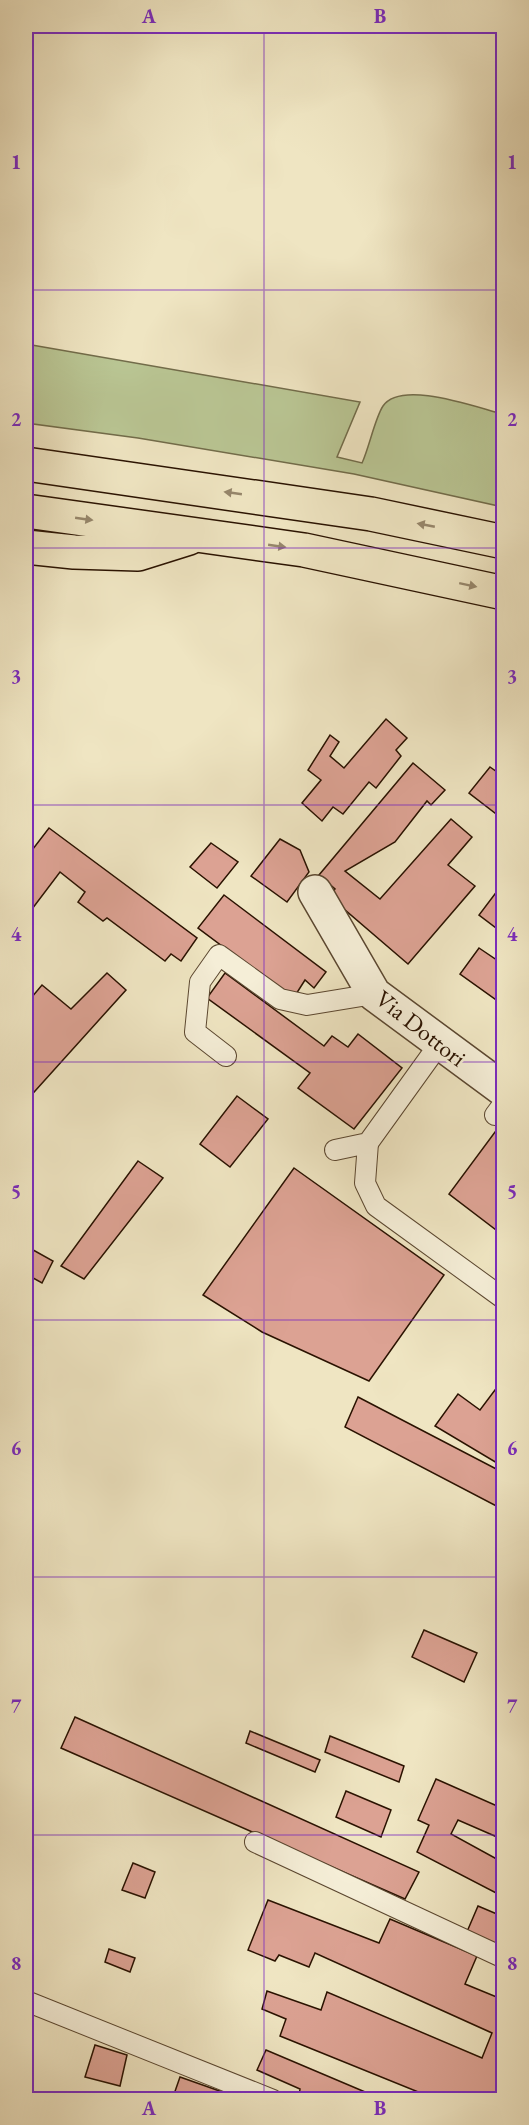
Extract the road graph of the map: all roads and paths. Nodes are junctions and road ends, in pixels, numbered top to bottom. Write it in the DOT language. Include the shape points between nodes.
graph roads {
  1 [pos="26,464"];
  2 [pos="26,511"];
  3 [pos="200,535"];
  4 [pos="504,542"];
  5 [pos="26,547"];
  6 [pos="504,593"];
  7 [pos="315,892"];
  8 [pos="374,994"];
  9 [pos="440,1043"];
  10 [pos="226,1056"];
  11 [pos="501,1103"];
  12 [pos="368,1143"];
  13 [pos="335,1150"];
  14 [pos="504,1299"];
  15 [pos="255,1842"];
  16 [pos="504,1958"];
  17 [pos="26,2001"];
  18 [pos="273,2100"];
  4 -- 1 [label="highway, one-way" via="371,514"];
  2 -- 3 [label="highway, one-way"];
  3 -- 5 [label="highway" via="138,554"];
  3 -- 6 [label="highway, one-way" via="304,550"];
  7 -- 8 [label="street, Via Dottori"];
  8 -- 9 [label="street, Via Dottori"];
  8 -- 10 [label="lane" via="307,1005 280,999 219,955 200,982 195,1032"];
  9 -- 11 [label="street, Via Dottori"];
  9 -- 12 [label="lane"];
  12 -- 13 [label="lane"];
  12 -- 14 [label="lane" via="365,1183 376,1206"];
  15 -- 16 [label="lane"];
  17 -- 18 [label="lane"];
}
